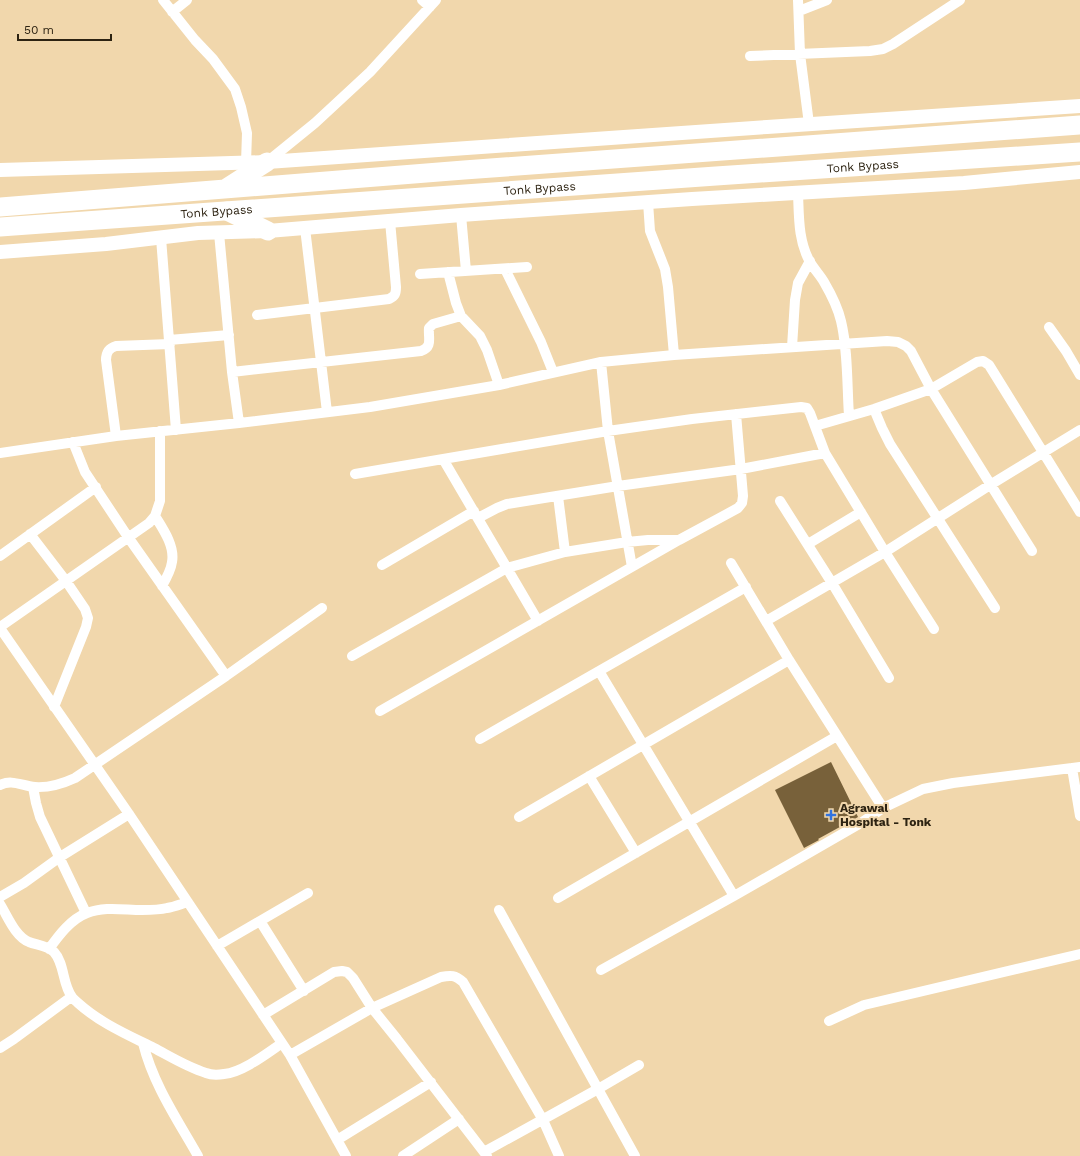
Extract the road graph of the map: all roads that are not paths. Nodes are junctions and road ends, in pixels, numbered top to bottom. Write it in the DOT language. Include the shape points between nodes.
graph roads {
  1 [pos="163,0"];
  2 [pos="187,0"];
  3 [pos="798,0"];
  4 [pos="827,0"];
  5 [pos="960,0"];
  6 [pos="429,2"];
  7 [pos="799,11"];
  8 [pos="172,12"];
  9 [pos="800,54"];
  10 [pos="750,56"];
  11 [pos="1080,106"];
  12 [pos="809,124"];
  13 [pos="1080,125"];
  14 [pos="1080,152"];
  15 [pos="267,162"];
  16 [pos="246,163"];
  17 [pos="0,170"];
  18 [pos="1080,172"];
  19 [pos="225,189"];
  20 [pos="798,193"];
  21 [pos="648,202"];
  22 [pos="0,207"];
  23 [pos="227,211"];
  24 [pos="461,215"];
  25 [pos="390,221"];
  26 [pos="0,227"];
  27 [pos="305,228"];
  28 [pos="268,231"];
  29 [pos="219,232"];
  30 [pos="162,238"];
  31 [pos="0,252"];
  32 [pos="810,261"];
  33 [pos="527,267"];
  34 [pos="505,269"];
  35 [pos="466,271"];
  36 [pos="448,272"];
  37 [pos="420,274"];
  38 [pos="314,308"];
  39 [pos="257,315"];
  40 [pos="461,316"];
  41 [pos="1049,327"];
  42 [pos="229,335"];
  43 [pos="170,342"];
  44 [pos="845,344"];
  45 [pos="792,347"];
  46 [pos="674,355"];
  47 [pos="321,362"];
  48 [pos="601,362"];
  49 [pos="232,372"];
  50 [pos="553,372"];
  51 [pos="1080,375"];
  52 [pos="499,385"];
  53 [pos="931,389"];
  54 [pos="874,409"];
  55 [pos="327,412"];
  56 [pos="736,414"];
  57 [pos="849,416"];
  58 [pos="239,423"];
  59 [pos="815,426"];
  60 [pos="176,430"];
  61 [pos="1080,430"];
  62 [pos="160,431"];
  63 [pos="608,431"];
  64 [pos="116,436"];
  65 [pos="73,442"];
  66 [pos="0,453"];
  67 [pos="825,453"];
  68 [pos="1043,453"];
  69 [pos="443,459"];
  70 [pos="741,469"];
  71 [pos="355,474"];
  72 [pos="990,484"];
  73 [pos="618,486"];
  74 [pos="96,487"];
  75 [pos="558,496"];
  76 [pos="780,501"];
  77 [pos="861,512"];
  78 [pos="1080,512"];
  79 [pos="476,514"];
  80 [pos="155,516"];
  81 [pos="937,519"];
  82 [pos="30,534"];
  83 [pos="128,537"];
  84 [pos="679,540"];
  85 [pos="627,542"];
  86 [pos="808,544"];
  87 [pos="1032,551"];
  88 [pos="565,552"];
  89 [pos="885,552"];
  90 [pos="0,556"];
  91 [pos="731,562"];
  92 [pos="382,565"];
  93 [pos="632,567"];
  94 [pos="507,568"];
  95 [pos="66,581"];
  96 [pos="832,583"];
  97 [pos="162,586"];
  98 [pos="746,587"];
  99 [pos="322,608"];
  100 [pos="995,608"];
  101 [pos="538,621"];
  102 [pos="766,621"];
  103 [pos="0,628"];
  104 [pos="934,629"];
  105 [pos="352,656"];
  106 [pos="790,660"];
  107 [pos="599,671"];
  108 [pos="226,676"];
  109 [pos="889,678"];
  110 [pos="54,707"];
  111 [pos="380,711"];
  112 [pos="837,736"];
  113 [pos="480,739"];
  114 [pos="643,744"];
  115 [pos="95,765"];
  116 [pos="1076,768"];
  117 [pos="589,776"];
  118 [pos="0,785"];
  119 [pos="33,787"];
  120 [pos="882,808"];
  121 [pos="129,814"];
  122 [pos="1080,816"];
  123 [pos="519,817"];
  124 [pos="690,822"];
  125 [pos="636,853"];
  126 [pos="60,857"];
  127 [pos="308,892"];
  128 [pos="734,896"];
  129 [pos="0,897"];
  130 [pos="558,898"];
  131 [pos="188,902"];
  132 [pos="0,904"];
  133 [pos="499,910"];
  134 [pos="86,913"];
  135 [pos="260,921"];
  136 [pos="217,946"];
  137 [pos="49,949"];
  138 [pos="1080,954"];
  139 [pos="601,970"];
  140 [pos="304,991"];
  141 [pos="71,997"];
  142 [pos="372,1008"];
  143 [pos="263,1015"];
  144 [pos="829,1021"];
  145 [pos="143,1043"];
  146 [pos="282,1043"];
  147 [pos="0,1048"];
  148 [pos="290,1055"];
  149 [pos="639,1065"];
  150 [pos="431,1082"];
  151 [pos="598,1090"];
  152 [pos="459,1119"];
  153 [pos="543,1120"];
  154 [pos="337,1140"];
  155 [pos="486,1154"];
  156 [pos="198,1156"];
  157 [pos="346,1156"];
  158 [pos="403,1156"];
  159 [pos="559,1156"];
  160 [pos="635,1156"];
  1 -- 8 [label="street"];
  2 -- 8 [label="street"];
  3 -- 7 [label="street"];
  4 -- 7 [label="street"];
  5 -- 9 [label="street" via="883,49"];
  6 -- 15 [label="street" via="370,72 315,123"];
  7 -- 9 [label="street"];
  8 -- 16 [label="street" via="235,89 242,107 247,133"];
  9 -- 10 [label="street"];
  9 -- 12 [label="street"];
  11 -- 12 [label="street"];
  12 -- 15 [label="street"];
  13 -- 19 [label="highway"];
  14 -- 23 [label="highway, Tonk Bypass"];
  15 -- 16 [label="street"];
  15 -- 19 [label="highway"];
  16 -- 17 [label="street"];
  18 -- 20 [label="street" via="964,183"];
  19 -- 22 [label="highway"];
  20 -- 21 [label="street"];
  20 -- 32 [label="street" via="803,246"];
  21 -- 24 [label="street"];
  21 -- 46 [label="street" via="650,231 665,269"];
  23 -- 26 [label="highway, Tonk Bypass"];
  23 -- 28 [label="highway"];
  24 -- 25 [label="street"];
  24 -- 35 [label="street"];
  25 -- 27 [label="street"];
  25 -- 38 [label="street" via="396,287 394,297"];
  27 -- 28 [label="street"];
  27 -- 38 [label="street"];
  28 -- 29 [label="street"];
  29 -- 30 [label="street"];
  29 -- 42 [label="street"];
  30 -- 31 [label="street"];
  30 -- 43 [label="street"];
  32 -- 44 [label="street" via="835,303"];
  32 -- 45 [label="street" via="798,283"];
  33 -- 34 [label="street"];
  34 -- 35 [label="street"];
  34 -- 50 [label="street"];
  35 -- 36 [label="street"];
  36 -- 37 [label="street"];
  36 -- 40 [label="street"];
  38 -- 39 [label="street"];
  38 -- 47 [label="street"];
  40 -- 47 [label="street" via="433,324 429,328 429,346 421,351"];
  40 -- 52 [label="street" via="480,336"];
  41 -- 51 [label="street"];
  42 -- 43 [label="street"];
  42 -- 49 [label="street"];
  43 -- 60 [label="street"];
  43 -- 64 [label="street" via="116,346 108,350 106,360"];
  44 -- 45 [label="street"];
  44 -- 53 [label="street" via="898,342 911,351"];
  44 -- 57 [label="street"];
  45 -- 46 [label="street"];
  46 -- 48 [label="street"];
  47 -- 49 [label="street"];
  47 -- 55 [label="street"];
  48 -- 50 [label="street"];
  48 -- 63 [label="street"];
  49 -- 58 [label="street"];
  50 -- 52 [label="street"];
  52 -- 55 [label="street"];
  53 -- 54 [label="street"];
  53 -- 68 [label="street" via="983,361 989,365"];
  53 -- 72 [label="street"];
  54 -- 57 [label="street"];
  54 -- 81 [label="street" via="890,444"];
  55 -- 58 [label="street"];
  56 -- 59 [label="street" via="801,407 807,408"];
  56 -- 63 [label="street"];
  56 -- 70 [label="street"];
  57 -- 59 [label="street"];
  58 -- 60 [label="street"];
  59 -- 67 [label="street"];
  60 -- 62 [label="street"];
  61 -- 68 [label="street"];
  62 -- 64 [label="street"];
  62 -- 80 [label="street" via="160,500"];
  63 -- 69 [label="street"];
  63 -- 73 [label="street"];
  64 -- 65 [label="street"];
  65 -- 66 [label="street"];
  65 -- 74 [label="street" via="85,472"];
  67 -- 70 [label="street"];
  67 -- 77 [label="street"];
  68 -- 72 [label="street"];
  68 -- 78 [label="street"];
  69 -- 71 [label="street"];
  69 -- 79 [label="street"];
  70 -- 73 [label="street"];
  70 -- 84 [label="street" via="743,496 738,508"];
  72 -- 81 [label="street"];
  72 -- 87 [label="street"];
  73 -- 75 [label="street"];
  73 -- 85 [label="street"];
  74 -- 82 [label="street"];
  74 -- 83 [label="street"];
  75 -- 79 [label="street" via="507,504"];
  75 -- 88 [label="street"];
  76 -- 86 [label="street"];
  77 -- 86 [label="street"];
  77 -- 89 [label="street"];
  79 -- 92 [label="street"];
  79 -- 94 [label="street"];
  80 -- 83 [label="street"];
  80 -- 97 [label="street" via="172,549 172,562"];
  81 -- 89 [label="street"];
  81 -- 100 [label="street"];
  82 -- 90 [label="street"];
  82 -- 95 [label="street"];
  83 -- 95 [label="street"];
  83 -- 97 [label="street"];
  84 -- 85 [label="street"];
  84 -- 93 [label="street"];
  85 -- 88 [label="street"];
  85 -- 93 [label="street"];
  86 -- 96 [label="street"];
  88 -- 94 [label="street"];
  89 -- 96 [label="street"];
  89 -- 104 [label="street"];
  91 -- 98 [label="street"];
  93 -- 101 [label="street"];
  94 -- 101 [label="street"];
  94 -- 105 [label="street"];
  95 -- 103 [label="street"];
  95 -- 110 [label="street" via="85,609 88,618"];
  96 -- 102 [label="street"];
  96 -- 109 [label="street"];
  97 -- 108 [label="street"];
  98 -- 102 [label="street"];
  98 -- 107 [label="street"];
  99 -- 108 [label="street"];
  101 -- 111 [label="street"];
  102 -- 106 [label="street"];
  103 -- 110 [label="street"];
  106 -- 112 [label="street"];
  106 -- 114 [label="street"];
  107 -- 113 [label="street"];
  107 -- 114 [label="street"];
  108 -- 115 [label="street"];
  110 -- 115 [label="street"];
  112 -- 120 [label="street"];
  112 -- 124 [label="street"];
  114 -- 117 [label="street"];
  114 -- 124 [label="street"];
  115 -- 119 [label="street" via="62,784"];
  115 -- 121 [label="street"];
  116 -- 120 [label="street" via="923,789"];
  116 -- 122 [label="street"];
  117 -- 123 [label="street"];
  117 -- 125 [label="street"];
  118 -- 119 [label="street" via="15,782"];
  119 -- 126 [label="street" via="40,817"];
  120 -- 128 [label="street" via="854,827"];
  121 -- 126 [label="street"];
  121 -- 131 [label="street"];
  124 -- 125 [label="street"];
  124 -- 128 [label="street"];
  125 -- 130 [label="street"];
  126 -- 129 [label="street"];
  126 -- 134 [label="street"];
  127 -- 135 [label="street"];
  128 -- 139 [label="street"];
  131 -- 134 [label="street" via="165,909 109,909"];
  131 -- 136 [label="street"];
  132 -- 137 [label="street" via="23,938"];
  133 -- 151 [label="street"];
  134 -- 137 [label="street" via="75,920"];
  135 -- 136 [label="street"];
  135 -- 140 [label="street"];
  136 -- 143 [label="street"];
  137 -- 141 [label="street" via="57,956"];
  138 -- 144 [label="street" via="864,1005"];
  140 -- 142 [label="street" via="334,972 347,972"];
  140 -- 143 [label="street"];
  141 -- 145 [label="street" via="92,1014"];
  141 -- 147 [label="street"];
  142 -- 148 [label="street"];
  142 -- 150 [label="street"];
  142 -- 153 [label="street" via="441,977 458,977"];
  143 -- 146 [label="street"];
  145 -- 146 [label="street" via="191,1068 208,1074 222,1074 242,1069"];
  145 -- 156 [label="street" via="152,1073 165,1100"];
  146 -- 148 [label="street"];
  148 -- 154 [label="street"];
  149 -- 151 [label="street"];
  150 -- 152 [label="street"];
  150 -- 154 [label="street"];
  151 -- 153 [label="street"];
  151 -- 160 [label="street"];
  152 -- 155 [label="street"];
  152 -- 158 [label="street"];
  153 -- 155 [label="street"];
  153 -- 159 [label="street"];
  154 -- 157 [label="street"];
}
